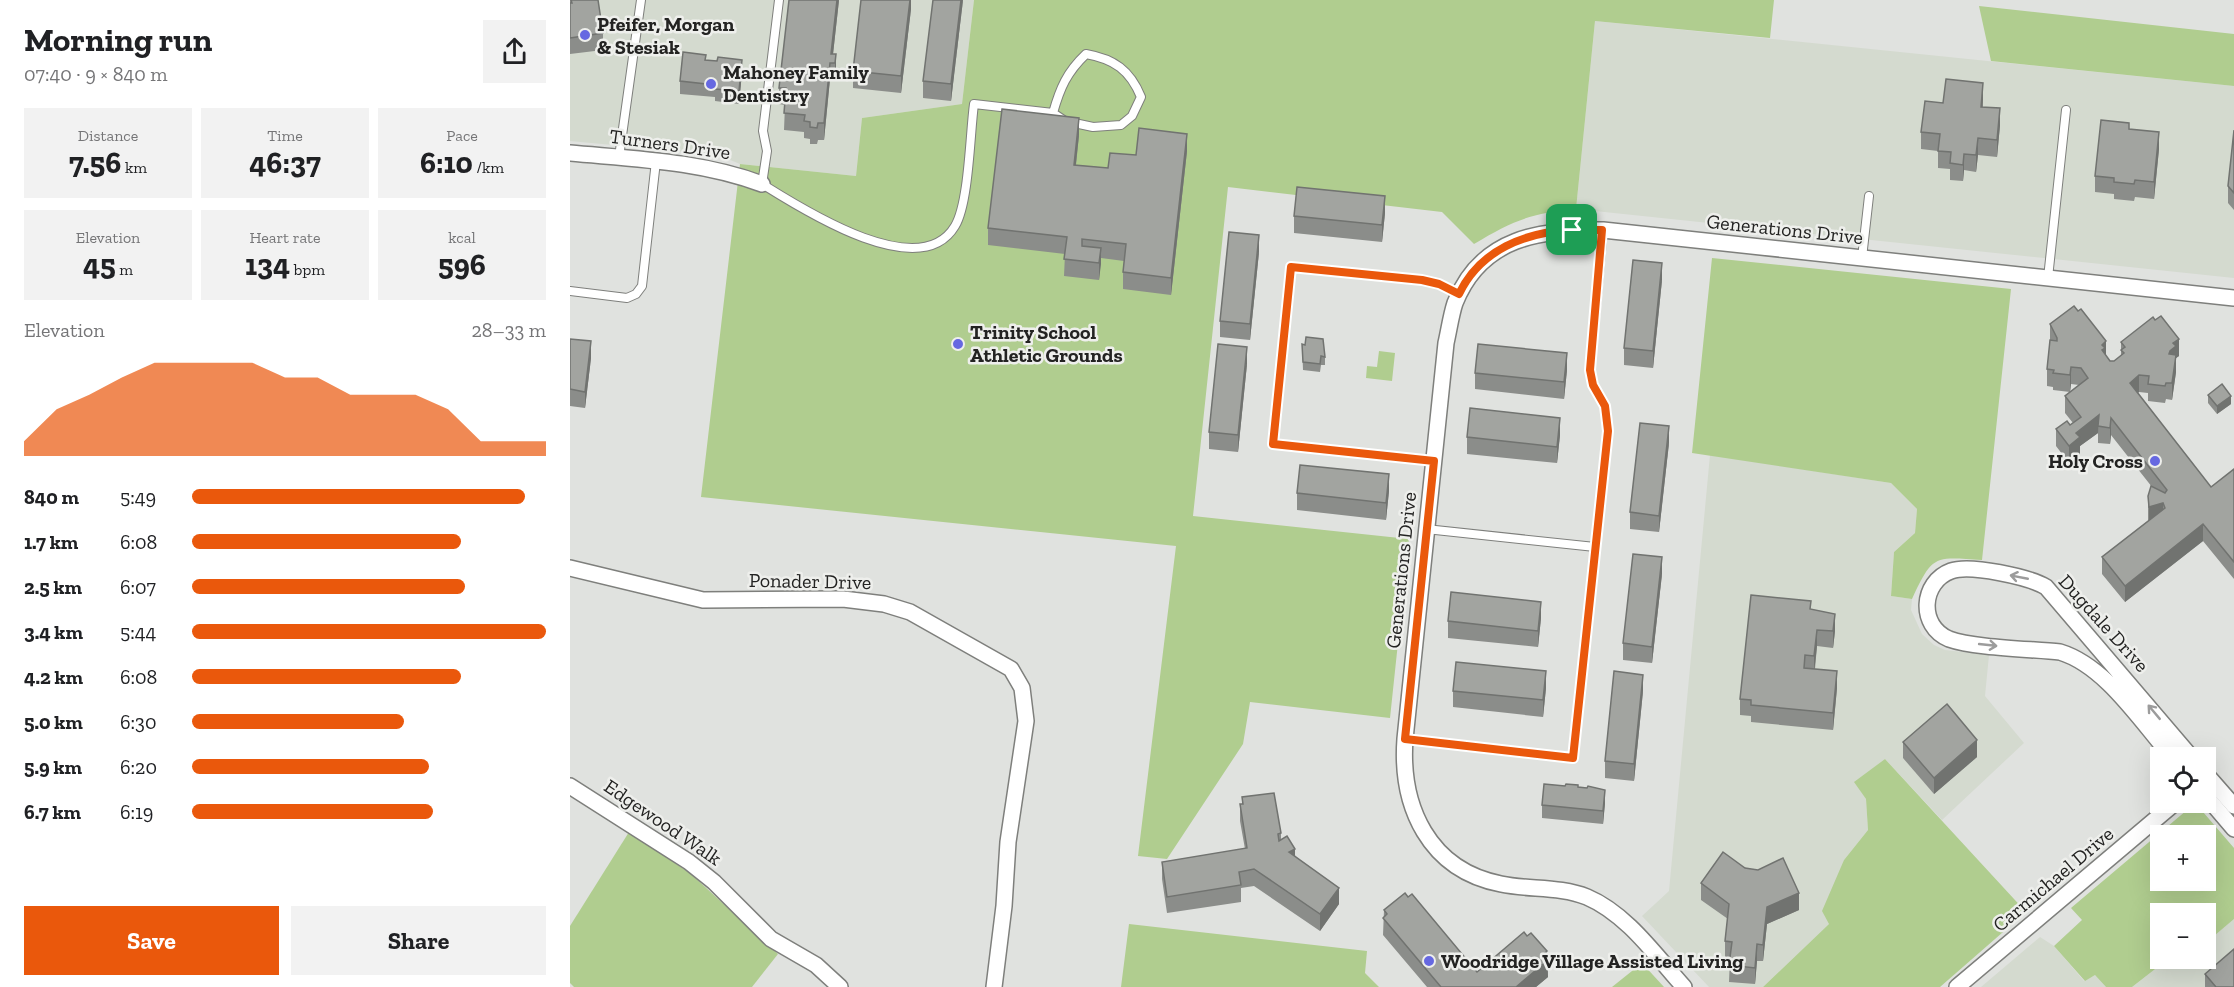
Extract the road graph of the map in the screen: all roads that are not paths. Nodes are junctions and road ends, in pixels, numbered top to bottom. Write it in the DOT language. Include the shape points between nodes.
graph roads {
  1 [pos="641,0"];
  2 [pos="780,0"];
  3 [pos="2066,110"];
  4 [pos="1053,113"];
  5 [pos="570,153"];
  6 [pos="619,157"];
  7 [pos="656,161"];
  8 [pos="762,184"];
  9 [pos="1869,196"];
  10 [pos="1602,230"];
  11 [pos="1862,258"];
  12 [pos="2048,278"];
  13 [pos="570,291"];
  14 [pos="1459,294"];
  15 [pos="2234,298"];
  16 [pos="1434,461"];
  17 [pos="1426,529"];
  18 [pos="1595,547"];
  19 [pos="570,568"];
  20 [pos="1405,739"];
  21 [pos="2163,747"];
  22 [pos="2183,747"];
  23 [pos="570,786"];
  24 [pos="2216,786"];
  25 [pos="2234,806"];
  26 [pos="2216,808"];
  27 [pos="2163,813"];
  28 [pos="2234,829"];
  29 [pos="840,987"];
  30 [pos="994,987"];
  31 [pos="1684,987"];
  32 [pos="1957,987"];
  1 -- 6 [label="lane"];
  2 -- 8 [label="lane" via="763,131 766,151"];
  3 -- 12 [label="lane"];
  4 -- 4 [label="lane" via="1065,121 1093,127 1121,125 1132,117 1141,97 1133,78 1104,57 1086,54 1070,69"];
  4 -- 8 [label="lane" via="974,104 962,206 956,225 945,238 924,249 896,247 836,226 814,217"];
  5 -- 6 [label="street, Turners Drive"];
  6 -- 7 [label="street, Turners Drive"];
  7 -- 8 [label="street, Turners Drive" via="708,167"];
  7 -- 13 [label="lane" via="642,286 627,298"];
  9 -- 11 [label="lane"];
  10 -- 11 [label="street, Generations Drive"];
  10 -- 14 [label="street, Generations Drive" via="1548,231 1507,245 1486,258"];
  10 -- 18 [label="lane" via="1590,370 1605,406 1608,431"];
  11 -- 12 [label="street, Generations Drive"];
  12 -- 15 [label="street, Generations Drive"];
  14 -- 16 [label="street, Generations Drive" via="1446,344"];
  14 -- 16 [label="lane" via="1422,280 1291,267 1273,444"];
  16 -- 17 [label="street, Generations Drive"];
  17 -- 18 [label="lane"];
  17 -- 20 [label="street, Generations Drive"];
  18 -- 20 [label="lane" via="1573,758"];
  19 -- 30 [label="street, Ponader Drive" via="703,600 843,599 884,604 910,612 1011,669 1022,688 1026,721 1008,842"];
  20 -- 31 [label="street, Generations Drive" via="1403,768 1410,806 1419,825 1445,856 1459,867 1501,884 1586,897 1622,920"];
  22 -- 21 [label="street, Dugdale Drive, one-way" via="2046,587 2021,576 1960,569 1933,585 1926,606 1940,633 1960,642 2060,652 2075,657 2095,669"];
  23 -- 29 [label="street, Edgewood Walk" via="689,862 771,939 816,965"];
  24 -- 25 [label="street"];
  26 -- 28 [label="street"];
  27 -- 32 [label="street, Carmichael Drive"];
}
